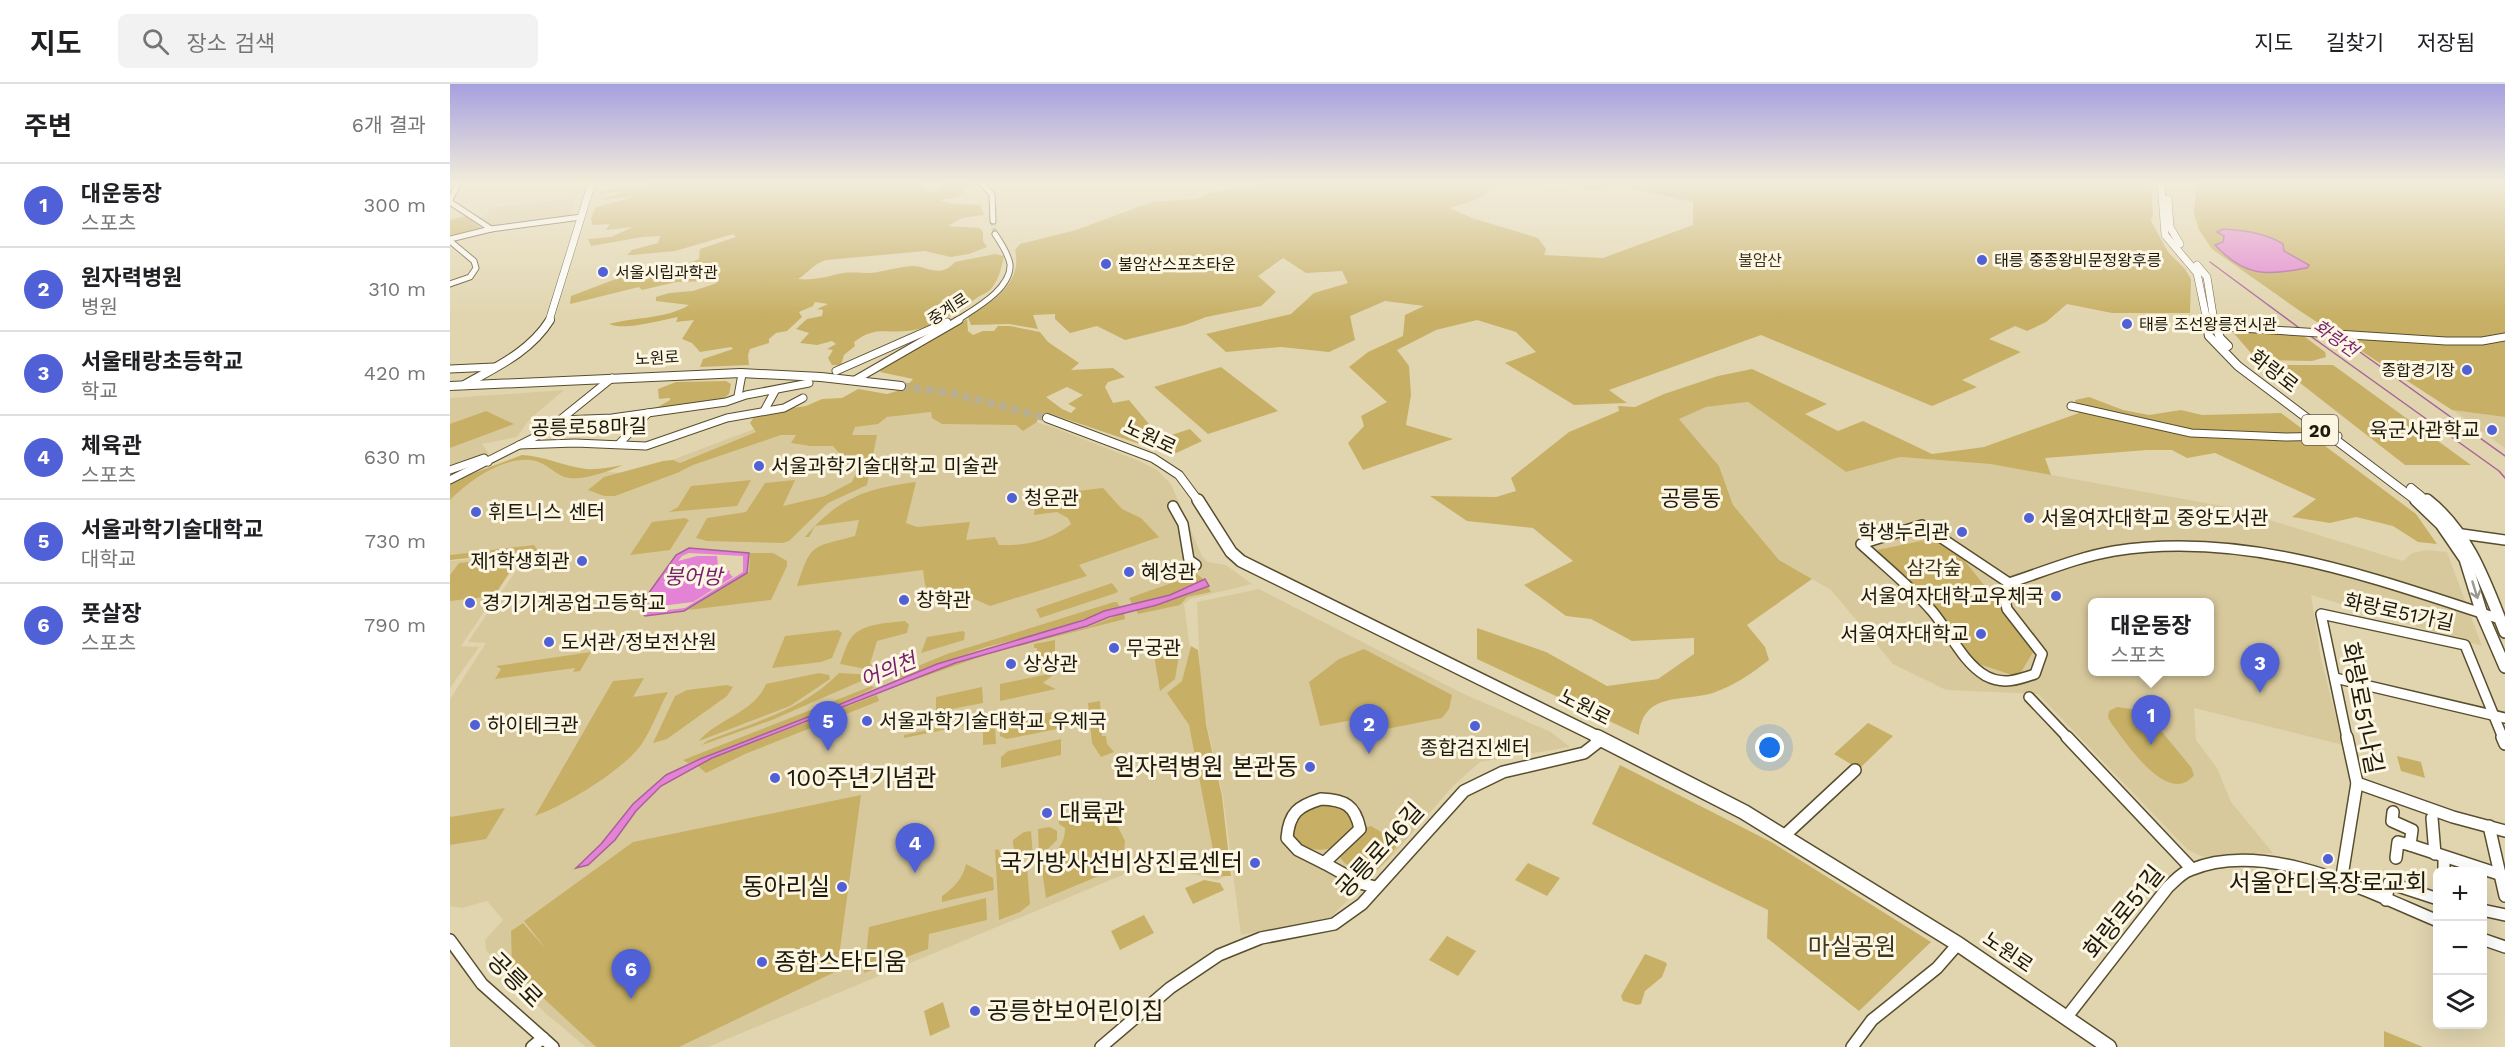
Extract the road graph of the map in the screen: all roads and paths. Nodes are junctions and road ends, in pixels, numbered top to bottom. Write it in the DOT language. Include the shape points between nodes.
graph roads {
  1 [pos="488,227"];
  2 [pos="506,227"];
  3 [pos="578,227"];
  4 [pos="2164,227"];
  5 [pos="2170,227"];
  6 [pos="491,229"];
  7 [pos="995,234"];
  8 [pos="450,240"];
  9 [pos="450,284"];
  10 [pos="959,318"];
  11 [pos="2211,326"];
  12 [pos="2505,337"];
  13 [pos="494,368"];
  14 [pos="450,369"];
  15 [pos="836,371"];
  16 [pos="742,374"];
  17 [pos="612,378"];
  18 [pos="855,380"];
  19 [pos="809,383"];
  20 [pos="450,386"];
  21 [pos="462,386"];
  22 [pos="900,386"];
  23 [pos="775,391"];
  24 [pos="450,392"];
  25 [pos="738,396"];
  26 [pos="803,398"];
  27 [pos="726,402"];
  28 [pos="2071,406"];
  29 [pos="764,411"];
  30 [pos="648,413"];
  31 [pos="727,418"];
  32 [pos="1047,418"];
  33 [pos="561,420"];
  34 [pos="2338,435"];
  35 [pos="2328,436"];
  36 [pos="619,444"];
  37 [pos="519,445"];
  38 [pos="488,462"];
  39 [pos="450,470"];
  40 [pos="450,480"];
  41 [pos="1173,506"];
  42 [pos="2447,532"];
  43 [pos="2460,534"];
  44 [pos="2505,540"];
  45 [pos="1196,565"];
  46 [pos="2009,583"];
  47 [pos="2321,614"];
  48 [pos="2482,614"];
  49 [pos="2500,620"];
  50 [pos="2505,632"];
  51 [pos="2505,667"];
  52 [pos="2335,678"];
  53 [pos="2029,697"];
  54 [pos="2494,715"];
  55 [pos="2505,718"];
  56 [pos="1602,739"];
  57 [pos="2505,744"];
  58 [pos="1855,770"];
  59 [pos="2358,783"];
  60 [pos="2393,812"];
  61 [pos="2433,818"];
  62 [pos="2488,826"];
  63 [pos="2505,831"];
  64 [pos="1784,836"];
  65 [pos="2410,845"];
  66 [pos="2439,855"];
  67 [pos="2396,858"];
  68 [pos="1324,862"];
  69 [pos="2443,867"];
  70 [pos="2191,868"];
  71 [pos="2503,876"];
  72 [pos="2341,882"];
  73 [pos="1374,887"];
  74 [pos="2505,896"];
  75 [pos="2433,897"];
  76 [pos="2386,900"];
  77 [pos="2487,911"];
  78 [pos="2505,915"];
  79 [pos="2433,919"];
  80 [pos="450,940"];
  81 [pos="2487,941"];
  82 [pos="1958,944"];
  83 [pos="2505,947"];
  84 [pos="2066,1018"];
  85 [pos="548,1042"];
  86 [pos="532,1047"];
  87 [pos="1101,1047"];
  88 [pos="1852,1047"];
  89 [pos="2109,1047"];
  1 -- 6 [label="street"];
  2 -- 6 [label="street"];
  3 -- 13 [label="main road" via="549,323 529,345"];
  4 -- 11 [label="main road, 화랑로 / 20" via="2165,235 2178,253 2198,273"];
  5 -- 11 [label="main road, 화랑로 / 20" via="2207,277"];
  6 -- 8 [label="street"];
  7 -- 10 [label="street, 중계로" via="1009,258 1008,278 983,303"];
  8 -- 9 [label="street" via="474,261 476,268 470,278"];
  10 -- 15 [label="street"];
  10 -- 18 [label="street, 중계로"];
  11 -- 12 [label="street" via="2446,341"];
  11 -- 34 [label="main road, 화랑로 / 20" via="2244,363"];
  11 -- 35 [label="main road, 화랑로 / 20" via="2210,336 2238,366"];
  13 -- 14 [label="street"];
  13 -- 21 [label="main road"];
  16 -- 17 [label="main road, 노원로"];
  16 -- 18 [label="main road, 노원로"];
  16 -- 25 [label="street"];
  17 -- 21 [label="main road, 노원로"];
  17 -- 33 [label="street"];
  18 -- 22 [label="main road, 노원로"];
  19 -- 23 [label="street"];
  20 -- 21 [label="main road, 노원로"];
  21 -- 24 [label="main road"];
  23 -- 25 [label="street, 공릉로58마길"];
  23 -- 29 [label="street"];
  25 -- 27 [label="street, 공릉로58마길"];
  26 -- 29 [label="street, 공릉로58마길" via="784,408"];
  27 -- 30 [label="street, 공릉로58마길"];
  27 -- 31 [label="street"];
  28 -- 35 [label="street" via="2192,434"];
  29 -- 31 [label="street, 공릉로58마길"];
  30 -- 33 [label="street, 공릉로58마길"];
  30 -- 36 [label="street"];
  31 -- 36 [label="street, 공릉로58마길" via="646,446"];
  32 -- 56 [label="main road, 노원로" via="1168,466 1187,485 1228,548 1241,561"];
  33 -- 37 [label="street"];
  34 -- 35 [label="street"];
  34 -- 43 [label="main road, 화랑로 / 20" via="2430,501"];
  35 -- 42 [label="main road, 화랑로 / 20" via="2422,505"];
  36 -- 37 [label="street, 공릉로58마길"];
  37 -- 38 [label="street"];
  38 -- 39 [label="street" via="484,458"];
  38 -- 40 [label="street"];
  41 -- 45 [label="street" via="1183,524 1189,560"];
  42 -- 43 [label="street"];
  42 -- 48 [label="main road, 화랑로 / 20, one-way" via="2465,559"];
  43 -- 44 [label="street"];
  43 -- 49 [label="main road, 화랑로 / 20" via="2479,566"];
  46 -- 46 [label="street" via="1922,525 1861,544 1933,612 1973,668 2000,680 2020,682 2035,674 2042,654 2007,609 2004,595"];
  46 -- 48 [label="street" via="2113,551 2187,545 2242,548 2320,564"];
  47 -- 52 [label="street, 화랑로51나길"];
  47 -- 54 [label="street, 화랑로51가길" via="2465,645"];
  48 -- 49 [label="street"];
  48 -- 51 [label="main road, 화랑로 / 20"];
  49 -- 50 [label="main road, 화랑로 / 20"];
  52 -- 54 [label="street"];
  52 -- 59 [label="street, 화랑로51나길"];
  53 -- 70 [label="street"];
  54 -- 55 [label="street"];
  54 -- 57 [label="street, 화랑로51가길"];
  56 -- 64 [label="main road, 노원로"];
  56 -- 73 [label="street, 공릉로46길" via="1584,753 1503,772 1464,791"];
  58 -- 64 [label="street"];
  59 -- 62 [label="street"];
  59 -- 72 [label="street, 화랑로51나길"];
  60 -- 65 [label="street" via="2392,821 2412,830"];
  61 -- 66 [label="street" via="2432,832"];
  62 -- 63 [label="street"];
  62 -- 71 [label="street"];
  64 -- 82 [label="main road, 노원로"];
  65 -- 66 [label="street"];
  65 -- 67 [label="street" via="2398,842"];
  66 -- 69 [label="street"];
  66 -- 71 [label="street"];
  68 -- 68 [label="street" via="1360,829 1356,812 1340,800 1306,803 1287,822 1291,844"];
  68 -- 73 [label="street"];
  70 -- 72 [label="street, 화랑로51길" via="2237,859 2307,871"];
  70 -- 84 [label="street, 화랑로51길" via="2168,887"];
  71 -- 74 [label="street"];
  72 -- 76 [label="street, 화랑로51길"];
  73 -- 87 [label="street, 공릉로46길" via="1362,904 1334,924 1261,938 1209,961 1170,988"];
  75 -- 76 [label="street" via="2389,883"];
  76 -- 79 [label="street, 화랑로51길"];
  77 -- 78 [label="street"];
  80 -- 85 [label="street, 공릉로" via="482,984"];
  81 -- 83 [label="street"];
  82 -- 84 [label="main road, 노원로"];
  82 -- 88 [label="street" via="1936,968 1872,1020"];
  84 -- 89 [label="main road, 노원로"];
  85 -- 86 [label="street"];
}
